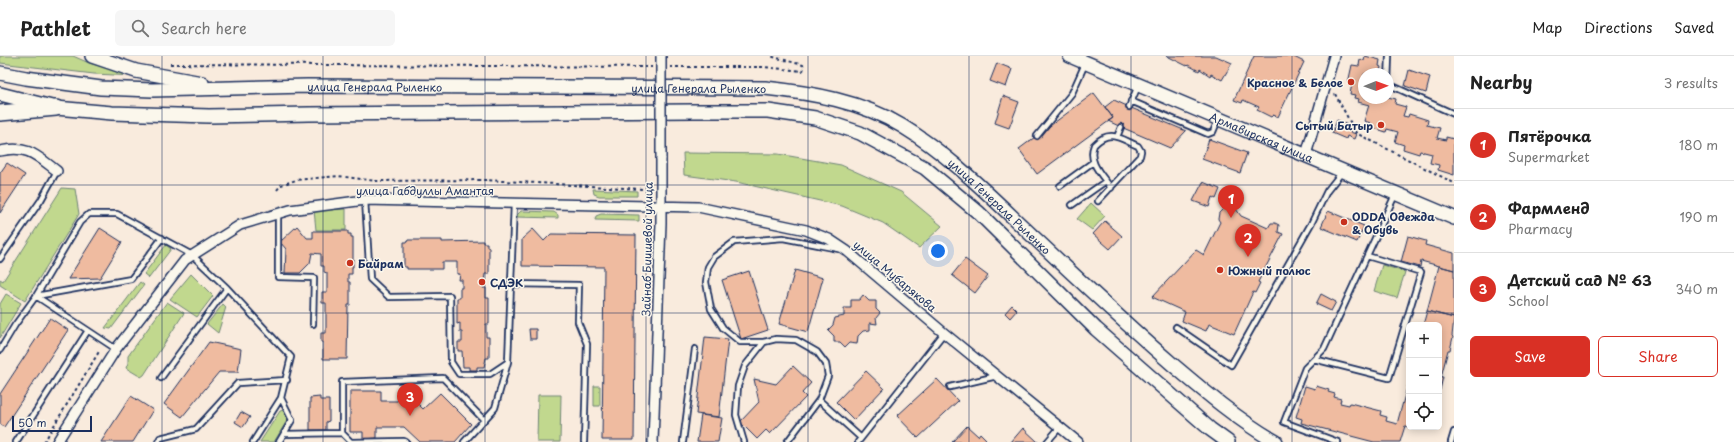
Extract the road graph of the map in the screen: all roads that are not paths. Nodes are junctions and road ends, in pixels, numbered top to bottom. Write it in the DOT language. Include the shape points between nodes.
graph roads {
  1 [pos="92,56"];
  2 [pos="661,56"];
  3 [pos="1070,56"];
  4 [pos="1334,56"];
  5 [pos="1389,56"];
  6 [pos="1086,63"];
  7 [pos="0,73"];
  8 [pos="1138,85"];
  9 [pos="236,88"];
  10 [pos="0,94"];
  11 [pos="1132,102"];
  12 [pos="1129,107"];
  13 [pos="56,108"];
  14 [pos="0,113"];
  15 [pos="1454,114"];
  16 [pos="1219,119"];
  17 [pos="1121,127"];
  18 [pos="1037,136"];
  19 [pos="1116,137"];
  20 [pos="0,151"];
  21 [pos="1306,156"];
  22 [pos="1093,162"];
  23 [pos="58,171"];
  24 [pos="1343,171"];
  25 [pos="1106,181"];
  26 [pos="1060,186"];
  27 [pos="1111,188"];
  28 [pos="1396,193"];
  29 [pos="365,200"];
  30 [pos="1098,201"];
  31 [pos="514,203"];
  32 [pos="1072,205"];
  33 [pos="661,206"];
  34 [pos="278,214"];
  35 [pos="1454,218"];
  36 [pos="162,238"];
  37 [pos="847,251"];
  38 [pos="192,255"];
  39 [pos="1367,256"];
  40 [pos="0,259"];
  41 [pos="510,284"];
  42 [pos="227,288"];
  43 [pos="36,296"];
  44 [pos="313,324"];
  45 [pos="1176,328"];
  46 [pos="87,332"];
  47 [pos="944,333"];
  48 [pos="764,342"];
  49 [pos="116,349"];
  50 [pos="695,349"];
  51 [pos="0,350"];
  52 [pos="1314,359"];
  53 [pos="508,362"];
  54 [pos="997,376"];
  55 [pos="161,378"];
  56 [pos="287,380"];
  57 [pos="950,387"];
  58 [pos="281,398"];
  59 [pos="819,400"];
  60 [pos="484,420"];
  61 [pos="1060,427"];
  62 [pos="1454,432"];
  63 [pos="342,433"];
  64 [pos="284,434"];
  65 [pos="859,440"];
  66 [pos="16,442"];
  67 [pos="57,442"];
  68 [pos="158,442"];
  69 [pos="253,442"];
  70 [pos="279,442"];
  71 [pos="406,442"];
  72 [pos="464,442"];
  73 [pos="584,442"];
  74 [pos="653,442"];
  75 [pos="683,442"];
  76 [pos="744,442"];
  77 [pos="787,442"];
  78 [pos="1048,442"];
  79 [pos="1078,442"];
  80 [pos="1228,442"];
  81 [pos="1276,442"];
  82 [pos="1338,442"];
  83 [pos="1451,442"];
  1 -- 9 [label="main road" via="136,71"];
  2 -- 33 [label="street, Зайнаб Биишевой улица, bridge"];
  3 -- 6 [label="main road, Армавирская улица"];
  4 -- 21 [label="street"];
  5 -- 15 [label="lane" via="1388,84"];
  6 -- 8 [label="main road, Армавирская улица"];
  6 -- 18 [label="lane" via="1072,93"];
  7 -- 9 [label="main road, улица Генерала Рыленко" via="101,88"];
  8 -- 11 [label="lane"];
  8 -- 16 [label="main road, Армавирская улица"];
  9 -- 81 [label="main road, улица Генерала Рыленко" via="766,88 815,94 860,106 901,126 943,154 1114,313 1216,401"];
  10 -- 13 [label="main road, улица Генерала Рыленко"];
  11 -- 12 [label="lane"];
  11 -- 16 [label="lane" via="1208,134 1213,132"];
  13 -- 14 [label="main road"];
  13 -- 80 [label="main road, улица Генерала Рыленко" via="112,113 209,116 701,111 768,112 815,118 860,133 925,168 979,213 1096,329 1210,430"];
  16 -- 21 [label="main road, Армавирская улица"];
  17 -- 19 [label="lane"];
  19 -- 22 [label="lane" via="1106,136 1095,143 1092,148"];
  19 -- 27 [label="lane" via="1138,146 1141,154"];
  20 -- 23 [label="street" via="13,148 32,152"];
  21 -- 24 [label="main road, Армавирская улица"];
  22 -- 25 [label="lane"];
  22 -- 26 [label="lane"];
  23 -- 40 [label="lane"];
  24 -- 28 [label="main road, Армавирская улица"];
  24 -- 45 [label="lane" via="1327,191 1231,365"];
  25 -- 27 [label="lane"];
  25 -- 32 [label="lane"];
  27 -- 30 [label="lane"];
  28 -- 35 [label="main road, Армавирская улица"];
  28 -- 39 [label="lane"];
  29 -- 31 [label="street, улица Габдуллы Амантая"];
  29 -- 34 [label="street, улица Габдуллы Амантая" via="290,210"];
  29 -- 53 [label="lane" via="370,279 389,297 450,296 451,362 459,374 490,374"];
  31 -- 33 [label="street, улица Габдуллы Амантая"];
  31 -- 41 [label="lane"];
  33 -- 37 [label="street, улица Мубарякова" via="698,207 806,230"];
  33 -- 74 [label="street, Зайнаб Биишевой улица"];
  34 -- 38 [label="street, улица Габдуллы Амантая" via="240,225"];
  34 -- 44 [label="lane" via="278,277 314,278"];
  36 -- 38 [label="lane"];
  36 -- 43 [label="lane" via="131,279"];
  36 -- 43 [label="lane" via="117,214 89,214 80,222"];
  37 -- 47 [label="street, улица Мубарякова"];
  37 -- 48 [label="lane" via="783,238 734,242 714,257 708,267 706,282 711,308 723,328 740,342"];
  38 -- 42 [label="lane"];
  38 -- 49 [label="street, улица Габдуллы Амантая" via="185,260"];
  39 -- 52 [label="lane" via="1324,349"];
  39 -- 52 [label="lane" via="1421,272 1389,378"];
  41 -- 53 [label="lane"];
  41 -- 73 [label="lane" via="579,285 578,322 587,344"];
  42 -- 55 [label="lane"];
  42 -- 56 [label="lane" via="291,358"];
  43 -- 46 [label="lane"];
  43 -- 51 [label="lane"];
  46 -- 49 [label="lane"];
  46 -- 66 [label="lane"];
  47 -- 54 [label="street, улица Мубарякова"];
  47 -- 65 [label="lane"];
  48 -- 59 [label="lane" via="776,339 796,340 817,352 826,364 828,376"];
  48 -- 76 [label="lane" via="745,366 738,386 736,415"];
  49 -- 67 [label="street, улица Габдуллы Амантая"];
  50 -- 75 [label="lane"];
  52 -- 82 [label="lane" via="1305,368 1284,422"];
  53 -- 60 [label="lane" via="495,408"];
  54 -- 57 [label="lane"];
  54 -- 61 [label="street, улица Мубарякова"];
  56 -- 58 [label="lane"];
  56 -- 68 [label="lane" via="238,382 196,429 160,438"];
  58 -- 64 [label="lane" via="292,420"];
  58 -- 69 [label="lane"];
  59 -- 65 [label="lane"];
  59 -- 77 [label="lane"];
  60 -- 63 [label="lane" via="443,378 342,382"];
  60 -- 72 [label="lane"];
  61 -- 78 [label="lane"];
  61 -- 79 [label="street, улица Мубарякова"];
  62 -- 83 [label="lane"];
  63 -- 64 [label="lane"];
  63 -- 71 [label="lane" via="351,442"];
  64 -- 70 [label="lane"];
}
